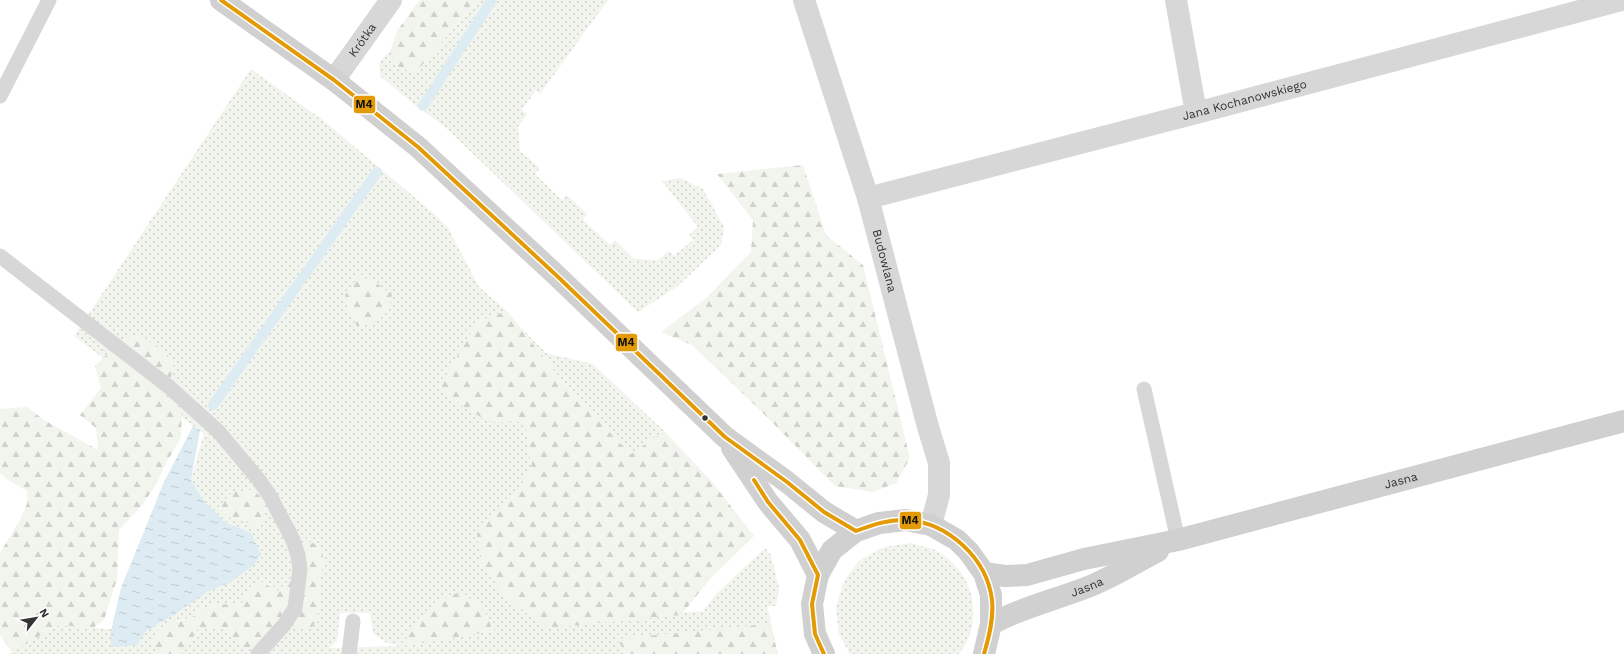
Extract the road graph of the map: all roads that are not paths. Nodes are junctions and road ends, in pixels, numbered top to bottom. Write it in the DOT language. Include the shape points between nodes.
graph roads {
  1 [pos="49,0"];
  2 [pos="221,0"];
  3 [pos="391,0"];
  4 [pos="804,0"];
  5 [pos="1176,0"];
  6 [pos="1621,0"];
  7 [pos="334,80"];
  8 [pos="0,96"];
  9 [pos="1196,113"];
  10 [pos="868,198"];
  11 [pos="0,256"];
  12 [pos="1144,389"];
  13 [pos="1624,421"];
  14 [pos="725,437"];
  15 [pos="931,525"];
  16 [pos="856,531"];
  17 [pos="1178,540"];
  18 [pos="984,573"];
  19 [pos="818,575"];
  20 [pos="353,621"];
  21 [pos="991,624"];
  22 [pos="258,654"];
  23 [pos="349,654"];
  24 [pos="824,654"];
  25 [pos="984,654"];
  1 -- 8 [label="lane"];
  2 -- 7 [label="street"];
  3 -- 7 [label="street, Krótka"];
  4 -- 10 [label="street, Budowlana"];
  5 -- 9 [label="street"];
  6 -- 9 [label="street, Jana Kochanowskiego"];
  7 -- 14 [label="street" via="429,157"];
  9 -- 10 [label="street, Jana Kochanowskiego"];
  10 -- 15 [label="street, Budowlana" via="939,463 939,495"];
  11 -- 22 [label="lane" via="168,386 218,430 270,496 293,540 300,569 295,608 284,625"];
  12 -- 17 [label="lane"];
  13 -- 17 [label="street, Jasna"];
  14 -- 16 [label="street" via="824,512"];
  14 -- 19 [label="street" via="768,502 800,540"];
  15 -- 16 [label="street" via="906,520 879,523"];
  15 -- 18 [label="street" via="957,540"];
  16 -- 19 [label="street" via="832,550"];
  17 -- 18 [label="street, Jasna" via="1084,559 1027,575 1005,576"];
  17 -- 21 [label="street, Jasna" via="1095,584 1009,614"];
  18 -- 21 [label="street" via="991,595"];
  19 -- 24 [label="street" via="812,604 815,634"];
  20 -- 23 [label="lane"];
  21 -- 25 [label="street"];
}
